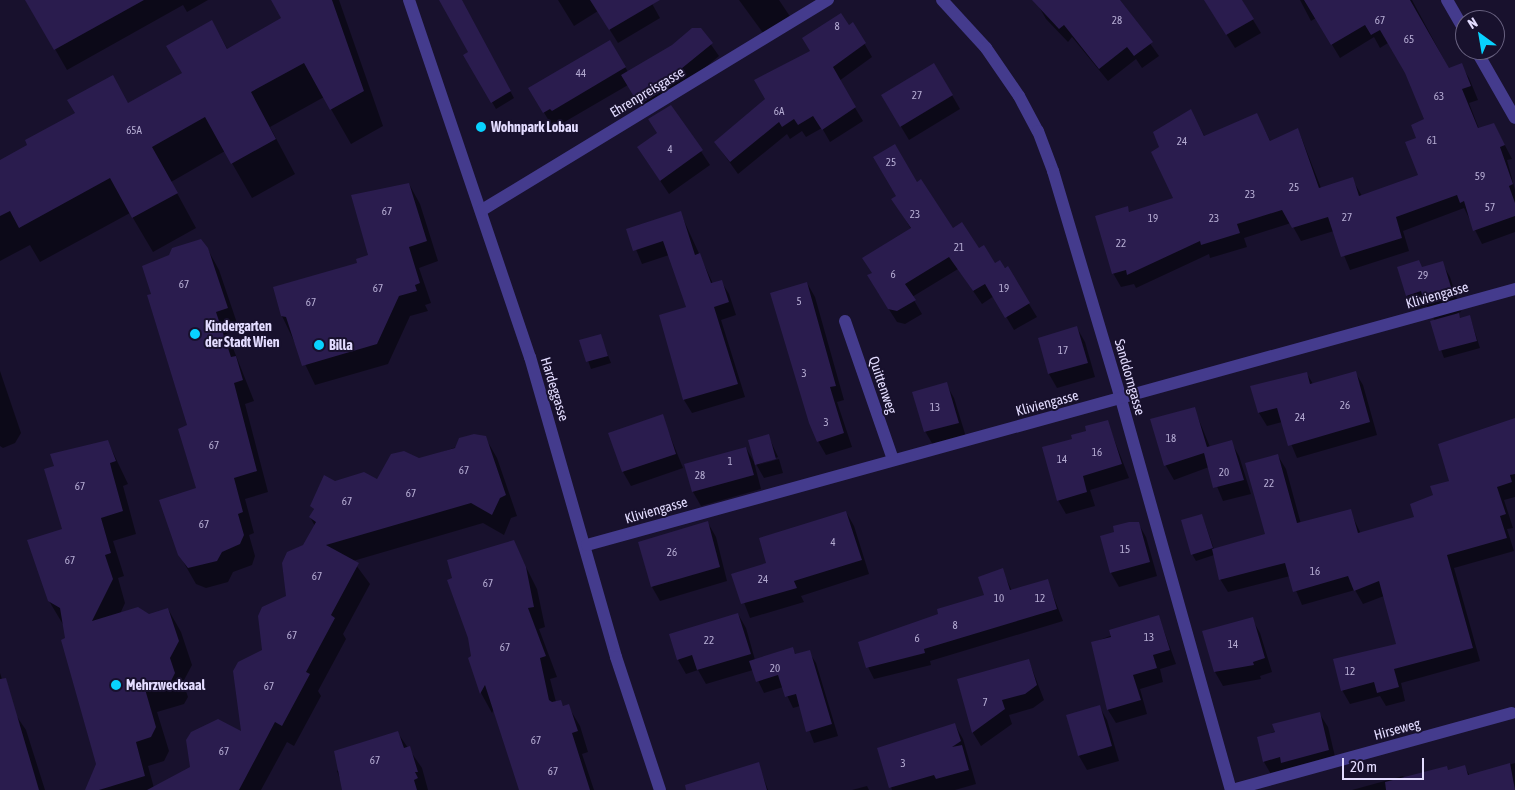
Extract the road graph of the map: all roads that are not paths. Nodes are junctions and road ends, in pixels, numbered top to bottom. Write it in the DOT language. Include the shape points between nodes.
graph roads {
  1 [pos="409,0"];
  2 [pos="828,0"];
  3 [pos="942,0"];
  4 [pos="1447,0"];
  5 [pos="1455,14"];
  6 [pos="1482,60"];
  7 [pos="1515,118"];
  8 [pos="482,210"];
  9 [pos="1515,289"];
  10 [pos="845,321"];
  11 [pos="1121,399"];
  12 [pos="893,460"];
  13 [pos="587,545"];
  14 [pos="1512,714"];
  15 [pos="660,790"];
  16 [pos="1232,790"];
  1 -- 8 [label="street, Hardeggasse"];
  2 -- 8 [label="street, Ehrenpreisgasse"];
  3 -- 11 [label="street, Sanddorngasse" via="986,48 1038,131"];
  4 -- 5 [label="street"];
  6 -- 7 [label="street"];
  8 -- 13 [label="street, Hardeggasse"];
  9 -- 11 [label="street, Kliviengasse"];
  10 -- 12 [label="street, Quittenweg"];
  11 -- 12 [label="street, Kliviengasse"];
  11 -- 16 [label="street, Sanddorngasse"];
  12 -- 13 [label="street, Kliviengasse"];
  13 -- 15 [label="street, Hardeggasse" via="616,657"];
  14 -- 16 [label="street, Hirseweg"];
}
